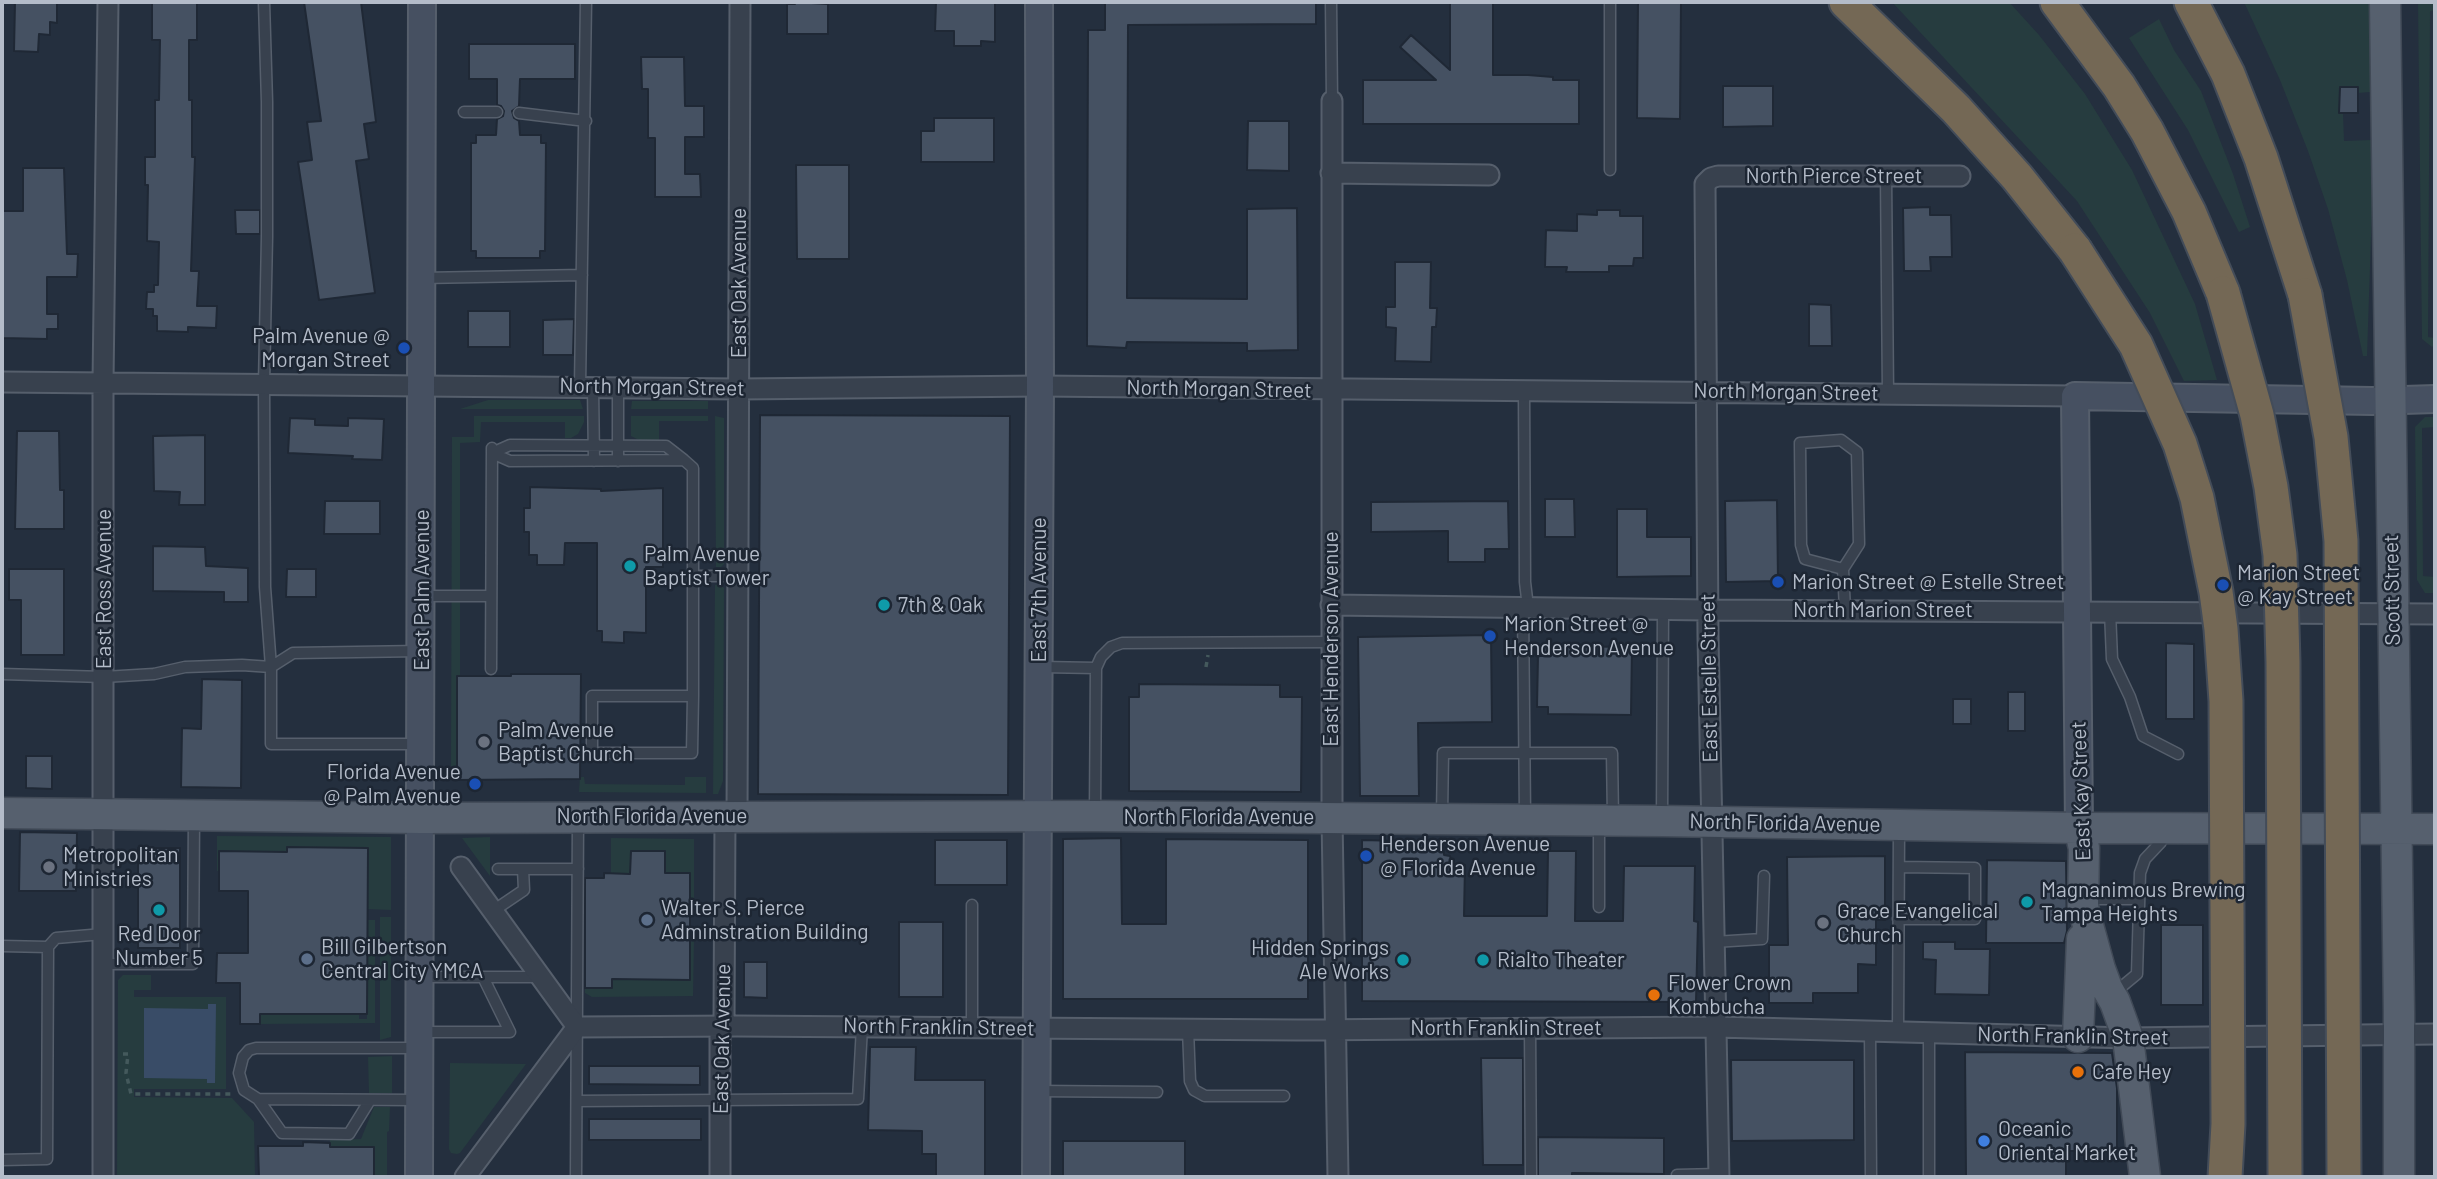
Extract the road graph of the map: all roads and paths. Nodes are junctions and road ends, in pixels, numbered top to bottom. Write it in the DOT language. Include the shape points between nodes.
graph roads {
  1 [pos="108,2"];
  2 [pos="264,2"];
  3 [pos="422,2"];
  4 [pos="586,2"];
  5 [pos="740,2"];
  6 [pos="1039,2"];
  7 [pos="1331,2"];
  8 [pos="1610,2"];
  9 [pos="1846,2"];
  10 [pos="2385,2"];
  11 [pos="2060,6"];
  12 [pos="2196,12"];
  13 [pos="1332,101"];
  14 [pos="464,112"];
  15 [pos="497,113"];
  16 [pos="519,113"];
  17 [pos="586,121"];
  18 [pos="1610,170"];
  19 [pos="1331,173"];
  20 [pos="1489,175"];
  21 [pos="1886,176"];
  22 [pos="1960,176"];
  23 [pos="1709,179"];
  24 [pos="582,275"];
  25 [pos="422,278"];
  26 [pos="2,382"];
  27 [pos="103,382"];
  28 [pos="264,384"];
  29 [pos="422,384"];
  30 [pos="1041,386"];
  31 [pos="587,387"];
  32 [pos="618,387"];
  33 [pos="739,389"];
  34 [pos="1330,390"];
  35 [pos="1524,391"];
  36 [pos="1706,391"];
  37 [pos="1888,394"];
  38 [pos="2075,396"];
  39 [pos="2435,399"];
  40 [pos="2390,400"];
  41 [pos="594,446"];
  42 [pos="618,446"];
  43 [pos="492,450"];
  44 [pos="684,460"];
  45 [pos="594,461"];
  46 [pos="618,461"];
  47 [pos="1843,569"];
  48 [pos="694,576"];
  49 [pos="738,576"];
  50 [pos="421,596"];
  51 [pos="491,596"];
  52 [pos="1331,604"];
  53 [pos="1526,607"];
  54 [pos="1663,609"];
  55 [pos="1708,610"];
  56 [pos="1844,610"];
  57 [pos="2078,610"];
  58 [pos="2110,611"];
  59 [pos="2392,613"];
  60 [pos="2435,614"];
  61 [pos="1332,642"];
  62 [pos="421,652"];
  63 [pos="271,667"];
  64 [pos="1038,667"];
  65 [pos="1096,668"];
  66 [pos="491,669"];
  67 [pos="2,674"];
  68 [pos="104,677"];
  69 [pos="693,696"];
  70 [pos="421,744"];
  71 [pos="1524,753"];
  72 [pos="2179,754"];
  73 [pos="2,813"];
  74 [pos="103,813"];
  75 [pos="194,815"];
  76 [pos="578,816"];
  77 [pos="731,816"];
  78 [pos="1037,816"];
  79 [pos="1095,816"];
  80 [pos="421,818"];
  81 [pos="1332,818"];
  82 [pos="1442,819"];
  83 [pos="1525,820"];
  84 [pos="1606,820"];
  85 [pos="1662,821"];
  86 [pos="1711,821"];
  87 [pos="1899,825"];
  88 [pos="2079,828"];
  89 [pos="2161,828"];
  90 [pos="2435,829"];
  91 [pos="2396,830"];
  92 [pos="461,867"];
  93 [pos="1899,867"];
  94 [pos="498,869"];
  95 [pos="523,869"];
  96 [pos="578,869"];
  97 [pos="1764,876"];
  98 [pos="2139,899"];
  99 [pos="2084,903"];
  100 [pos="972,905"];
  101 [pos="1599,907"];
  102 [pos="493,911"];
  103 [pos="1898,919"];
  104 [pos="103,934"];
  105 [pos="1714,942"];
  106 [pos="2,946"];
  107 [pos="48,947"];
  108 [pos="103,964"];
  109 [pos="420,977"];
  110 [pos="483,977"];
  111 [pos="541,977"];
  112 [pos="2111,996"];
  113 [pos="720,1026"];
  114 [pos="577,1027"];
  115 [pos="862,1027"];
  116 [pos="1717,1027"];
  117 [pos="972,1028"];
  118 [pos="1036,1028"];
  119 [pos="1530,1028"];
  120 [pos="1188,1029"];
  121 [pos="1336,1029"];
  122 [pos="1870,1031"];
  123 [pos="1898,1032"];
  124 [pos="1929,1033"];
  125 [pos="2399,1034"];
  126 [pos="2435,1034"];
  127 [pos="2078,1037"];
  128 [pos="2128,1038"];
  129 [pos="420,1040"];
  130 [pos="118,1053"];
  131 [pos="1036,1091"];
  132 [pos="1157,1092"];
  133 [pos="234,1094"];
  134 [pos="1284,1096"];
  135 [pos="258,1100"];
  136 [pos="370,1100"];
  137 [pos="419,1100"];
  138 [pos="720,1100"];
  139 [pos="577,1101"];
  140 [pos="2,1160"];
  141 [pos="1719,1176"];
  142 [pos="103,1177"];
  143 [pos="419,1177"];
  144 [pos="465,1177"];
  145 [pos="576,1177"];
  146 [pos="720,1177"];
  147 [pos="1036,1177"];
  148 [pos="1338,1177"];
  149 [pos="1531,1177"];
  150 [pos="1677,1177"];
  151 [pos="1871,1177"];
  152 [pos="1928,1177"];
  153 [pos="2145,1177"];
  154 [pos="2225,1177"];
  155 [pos="2285,1177"];
  156 [pos="2344,1177"];
  157 [pos="2399,1177"];
  1 -- 27 [label="street, East Ross Avenue"];
  2 -- 28 [label="lane"];
  3 -- 25 [label="street, East Palm Avenue"];
  4 -- 17 [label="lane"];
  5 -- 33 [label="street, East Oak Avenue"];
  6 -- 30 [label="street, East 7th Avenue"];
  7 -- 13 [label="lane"];
  8 -- 18 [label="lane"];
  9 -- 154 [label="highway, bridge" via="1956,109 2075,250 2136,345 2175,432 2197,498 2216,592 2226,701"];
  10 -- 40 [label="main road, Scott Street"];
  11 -- 155 [label="highway, bridge" via="2119,86 2189,212 2223,293 2258,415 2280,555 2283,637"];
  12 -- 156 [label="highway, bridge" via="2262,158 2305,295 2331,437 2341,541"];
  13 -- 19 [label="street, East Henderson Avenue"];
  14 -- 15 [label="lane"];
  16 -- 17 [label="lane"];
  17 -- 24 [label="lane"];
  19 -- 20 [label="street"];
  19 -- 34 [label="street, East Henderson Avenue"];
  21 -- 22 [label="street, North Pierce Street"];
  21 -- 23 [label="street, North Pierce Street"];
  21 -- 37 [label="lane"];
  23 -- 36 [label="street, East Estelle Street" via="1704,190"];
  24 -- 25 [label="lane"];
  24 -- 31 [label="lane"];
  25 -- 29 [label="street, East Palm Avenue"];
  26 -- 27 [label="street, North Morgan Street"];
  27 -- 28 [label="street, North Morgan Street"];
  27 -- 68 [label="street, East Ross Avenue"];
  28 -- 29 [label="street, North Morgan Street"];
  28 -- 63 [label="lane" via="265,587"];
  29 -- 31 [label="street, North Morgan Street"];
  29 -- 50 [label="street, East Palm Avenue"];
  30 -- 33 [label="street, North Morgan Street"];
  30 -- 34 [label="street, North Morgan Street"];
  30 -- 64 [label="street, East 7th Avenue"];
  31 -- 32 [label="street, North Morgan Street"];
  31 -- 41 [label="lane"];
  32 -- 33 [label="street, North Morgan Street"];
  32 -- 42 [label="lane"];
  33 -- 49 [label="street, East Oak Avenue"];
  34 -- 35 [label="street, North Morgan Street"];
  34 -- 52 [label="street, East Henderson Avenue"];
  35 -- 36 [label="street, North Morgan Street"];
  35 -- 53 [label="lane"];
  36 -- 37 [label="street, North Morgan Street"];
  36 -- 55 [label="street, East Estelle Street"];
  37 -- 38 [label="street, North Morgan Street"];
  38 -- 40 [label="street, North Morgan Street"];
  38 -- 57 [label="street, East Kay Street"];
  39 -- 40 [label="street, North Morgan Street"];
  40 -- 59 [label="main road, Scott Street"];
  41 -- 42 [label="lane"];
  41 -- 43 [label="lane" via="510,445"];
  41 -- 45 [label="lane"];
  42 -- 44 [label="lane" via="666,446"];
  42 -- 46 [label="lane"];
  43 -- 45 [label="lane" via="510,461"];
  43 -- 51 [label="lane"];
  44 -- 46 [label="lane"];
  44 -- 48 [label="lane" via="694,468"];
  45 -- 46 [label="lane"];
  47 -- 47 [label="lane" via="1859,544 1857,452 1840,440 1800,443 1805,559"];
  47 -- 56 [label="lane"];
  48 -- 49 [label="lane"];
  48 -- 69 [label="lane"];
  49 -- 77 [label="street, East Oak Avenue"];
  50 -- 51 [label="lane"];
  50 -- 62 [label="street, East Palm Avenue"];
  51 -- 66 [label="lane"];
  52 -- 53 [label="street, North Marion Street"];
  52 -- 61 [label="street, East Henderson Avenue"];
  53 -- 54 [label="street, North Marion Street"];
  53 -- 71 [label="lane"];
  54 -- 55 [label="street, North Marion Street"];
  54 -- 85 [label="lane"];
  55 -- 56 [label="street, North Marion Street"];
  55 -- 86 [label="street, East Estelle Street"];
  56 -- 57 [label="street, North Marion Street"];
  57 -- 58 [label="street, North Marion Street"];
  57 -- 88 [label="street, East Kay Street"];
  58 -- 59 [label="street, North Marion Street"];
  58 -- 72 [label="lane" via="2112,659 2143,736"];
  59 -- 60 [label="street, North Marion Street"];
  59 -- 91 [label="main road, Scott Street"];
  61 -- 65 [label="lane" via="1122,643 1111,647"];
  61 -- 81 [label="street, East Henderson Avenue"];
  62 -- 63 [label="lane" via="293,653"];
  62 -- 70 [label="street, East Palm Avenue"];
  63 -- 68 [label="lane" via="185,667"];
  63 -- 70 [label="lane" via="271,744"];
  64 -- 65 [label="lane"];
  64 -- 78 [label="street, East 7th Avenue"];
  65 -- 79 [label="lane"];
  67 -- 68 [label="lane"];
  68 -- 74 [label="street, East Ross Avenue"];
  69 -- 69 [label="lane" via="692,753 592,753 592,696"];
  70 -- 80 [label="street, East Palm Avenue"];
  71 -- 82 [label="lane" via="1443,753"];
  71 -- 83 [label="lane"];
  71 -- 84 [label="lane" via="1612,753"];
  73 -- 74 [label="main road, North Florida Avenue"];
  74 -- 75 [label="main road, North Florida Avenue"];
  74 -- 104 [label="street, East Ross Avenue"];
  75 -- 80 [label="main road, North Florida Avenue"];
  75 -- 108 [label="lane" via="193,964"];
  76 -- 77 [label="main road, North Florida Avenue"];
  76 -- 80 [label="main road, North Florida Avenue"];
  76 -- 96 [label="lane"];
  77 -- 78 [label="main road, North Florida Avenue"];
  77 -- 113 [label="street, East Oak Avenue" via="724,1022"];
  78 -- 79 [label="main road, North Florida Avenue"];
  78 -- 118 [label="street, East 7th Avenue"];
  79 -- 81 [label="main road, North Florida Avenue"];
  80 -- 109 [label="street, East Palm Avenue"];
  81 -- 82 [label="main road, North Florida Avenue"];
  81 -- 121 [label="street, East Henderson Avenue"];
  82 -- 83 [label="main road, North Florida Avenue"];
  83 -- 84 [label="main road, North Florida Avenue"];
  84 -- 85 [label="main road, North Florida Avenue"];
  84 -- 101 [label="lane"];
  85 -- 86 [label="main road, North Florida Avenue"];
  86 -- 87 [label="main road, North Florida Avenue"];
  86 -- 105 [label="street, East Estelle Street"];
  87 -- 88 [label="main road, North Florida Avenue"];
  87 -- 93 [label="lane"];
  88 -- 89 [label="main road, North Florida Avenue"];
  88 -- 99 [label="main road, East Kay Street" via="2084,848"];
  89 -- 91 [label="main road, North Florida Avenue"];
  89 -- 98 [label="lane" via="2161,842 2145,859 2140,873"];
  90 -- 91 [label="main road, North Florida Avenue"];
  91 -- 125 [label="main road, Scott Street"];
  92 -- 102 [label="street"];
  93 -- 103 [label="lane"];
  93 -- 103 [label="lane" via="1975,868 1975,919"];
  94 -- 95 [label="lane"];
  95 -- 96 [label="lane"];
  95 -- 102 [label="lane" via="524,890"];
  96 -- 114 [label="lane"];
  97 -- 105 [label="lane" via="1762,939"];
  98 -- 99 [label="lane"];
  98 -- 112 [label="lane" via="2137,974"];
  99 -- 112 [label="main road, East Kay Street" via="2099,969"];
  99 -- 127 [label="main road"];
  100 -- 117 [label="lane"];
  102 -- 111 [label="street"];
  103 -- 123 [label="lane"];
  104 -- 107 [label="lane" via="56,939"];
  104 -- 108 [label="street, East Ross Avenue"];
  105 -- 116 [label="street, East Estelle Street"];
  106 -- 107 [label="lane"];
  107 -- 140 [label="lane" via="47,1159"];
  108 -- 142 [label="street, East Ross Avenue"];
  109 -- 110 [label="lane"];
  109 -- 129 [label="street, East Palm Avenue"];
  110 -- 111 [label="lane"];
  110 -- 129 [label="lane" via="510,1032"];
  111 -- 114 [label="street"];
  112 -- 128 [label="main road, East Kay Street"];
  113 -- 114 [label="street, North Franklin Street"];
  113 -- 115 [label="street, North Franklin Street"];
  113 -- 138 [label="street, East Oak Avenue"];
  114 -- 139 [label="lane"];
  114 -- 144 [label="street"];
  115 -- 117 [label="street, North Franklin Street"];
  115 -- 138 [label="lane" via="858,1099"];
  116 -- 119 [label="street, North Franklin Street"];
  116 -- 122 [label="street, North Franklin Street"];
  116 -- 141 [label="street, East Estelle Street"];
  117 -- 118 [label="street, North Franklin Street"];
  118 -- 120 [label="street, North Franklin Street"];
  118 -- 131 [label="street, East 7th Avenue"];
  119 -- 121 [label="street, North Franklin Street"];
  119 -- 149 [label="lane"];
  120 -- 121 [label="street, North Franklin Street"];
  120 -- 134 [label="lane" via="1194,1090 1205,1096"];
  121 -- 148 [label="street, East Henderson Avenue"];
  122 -- 123 [label="street, North Franklin Street"];
  122 -- 151 [label="lane"];
  123 -- 124 [label="street, North Franklin Street"];
  124 -- 127 [label="street, North Franklin Street"];
  124 -- 152 [label="lane"];
  125 -- 126 [label="street, North Franklin Street"];
  125 -- 128 [label="street, North Franklin Street"];
  125 -- 157 [label="main road, Scott Street"];
  127 -- 128 [label="street, North Franklin Street"];
  128 -- 153 [label="main road, East Kay Street"];
  129 -- 135 [label="lane" via="257,1048 243,1057 239,1073 244,1090"];
  129 -- 137 [label="street, East Palm Avenue"];
  130 -- 133 [label="path" via="128,1054 131,1094"];
  131 -- 132 [label="lane"];
  131 -- 147 [label="street, East 7th Avenue"];
  135 -- 136 [label="lane"];
  135 -- 136 [label="lane" via="282,1133 348,1134"];
  136 -- 137 [label="lane"];
  137 -- 143 [label="street, East Palm Avenue"];
  138 -- 139 [label="lane"];
  138 -- 146 [label="street, East Oak Avenue"];
  139 -- 145 [label="lane"];
  141 -- 150 [label="lane"];
}
